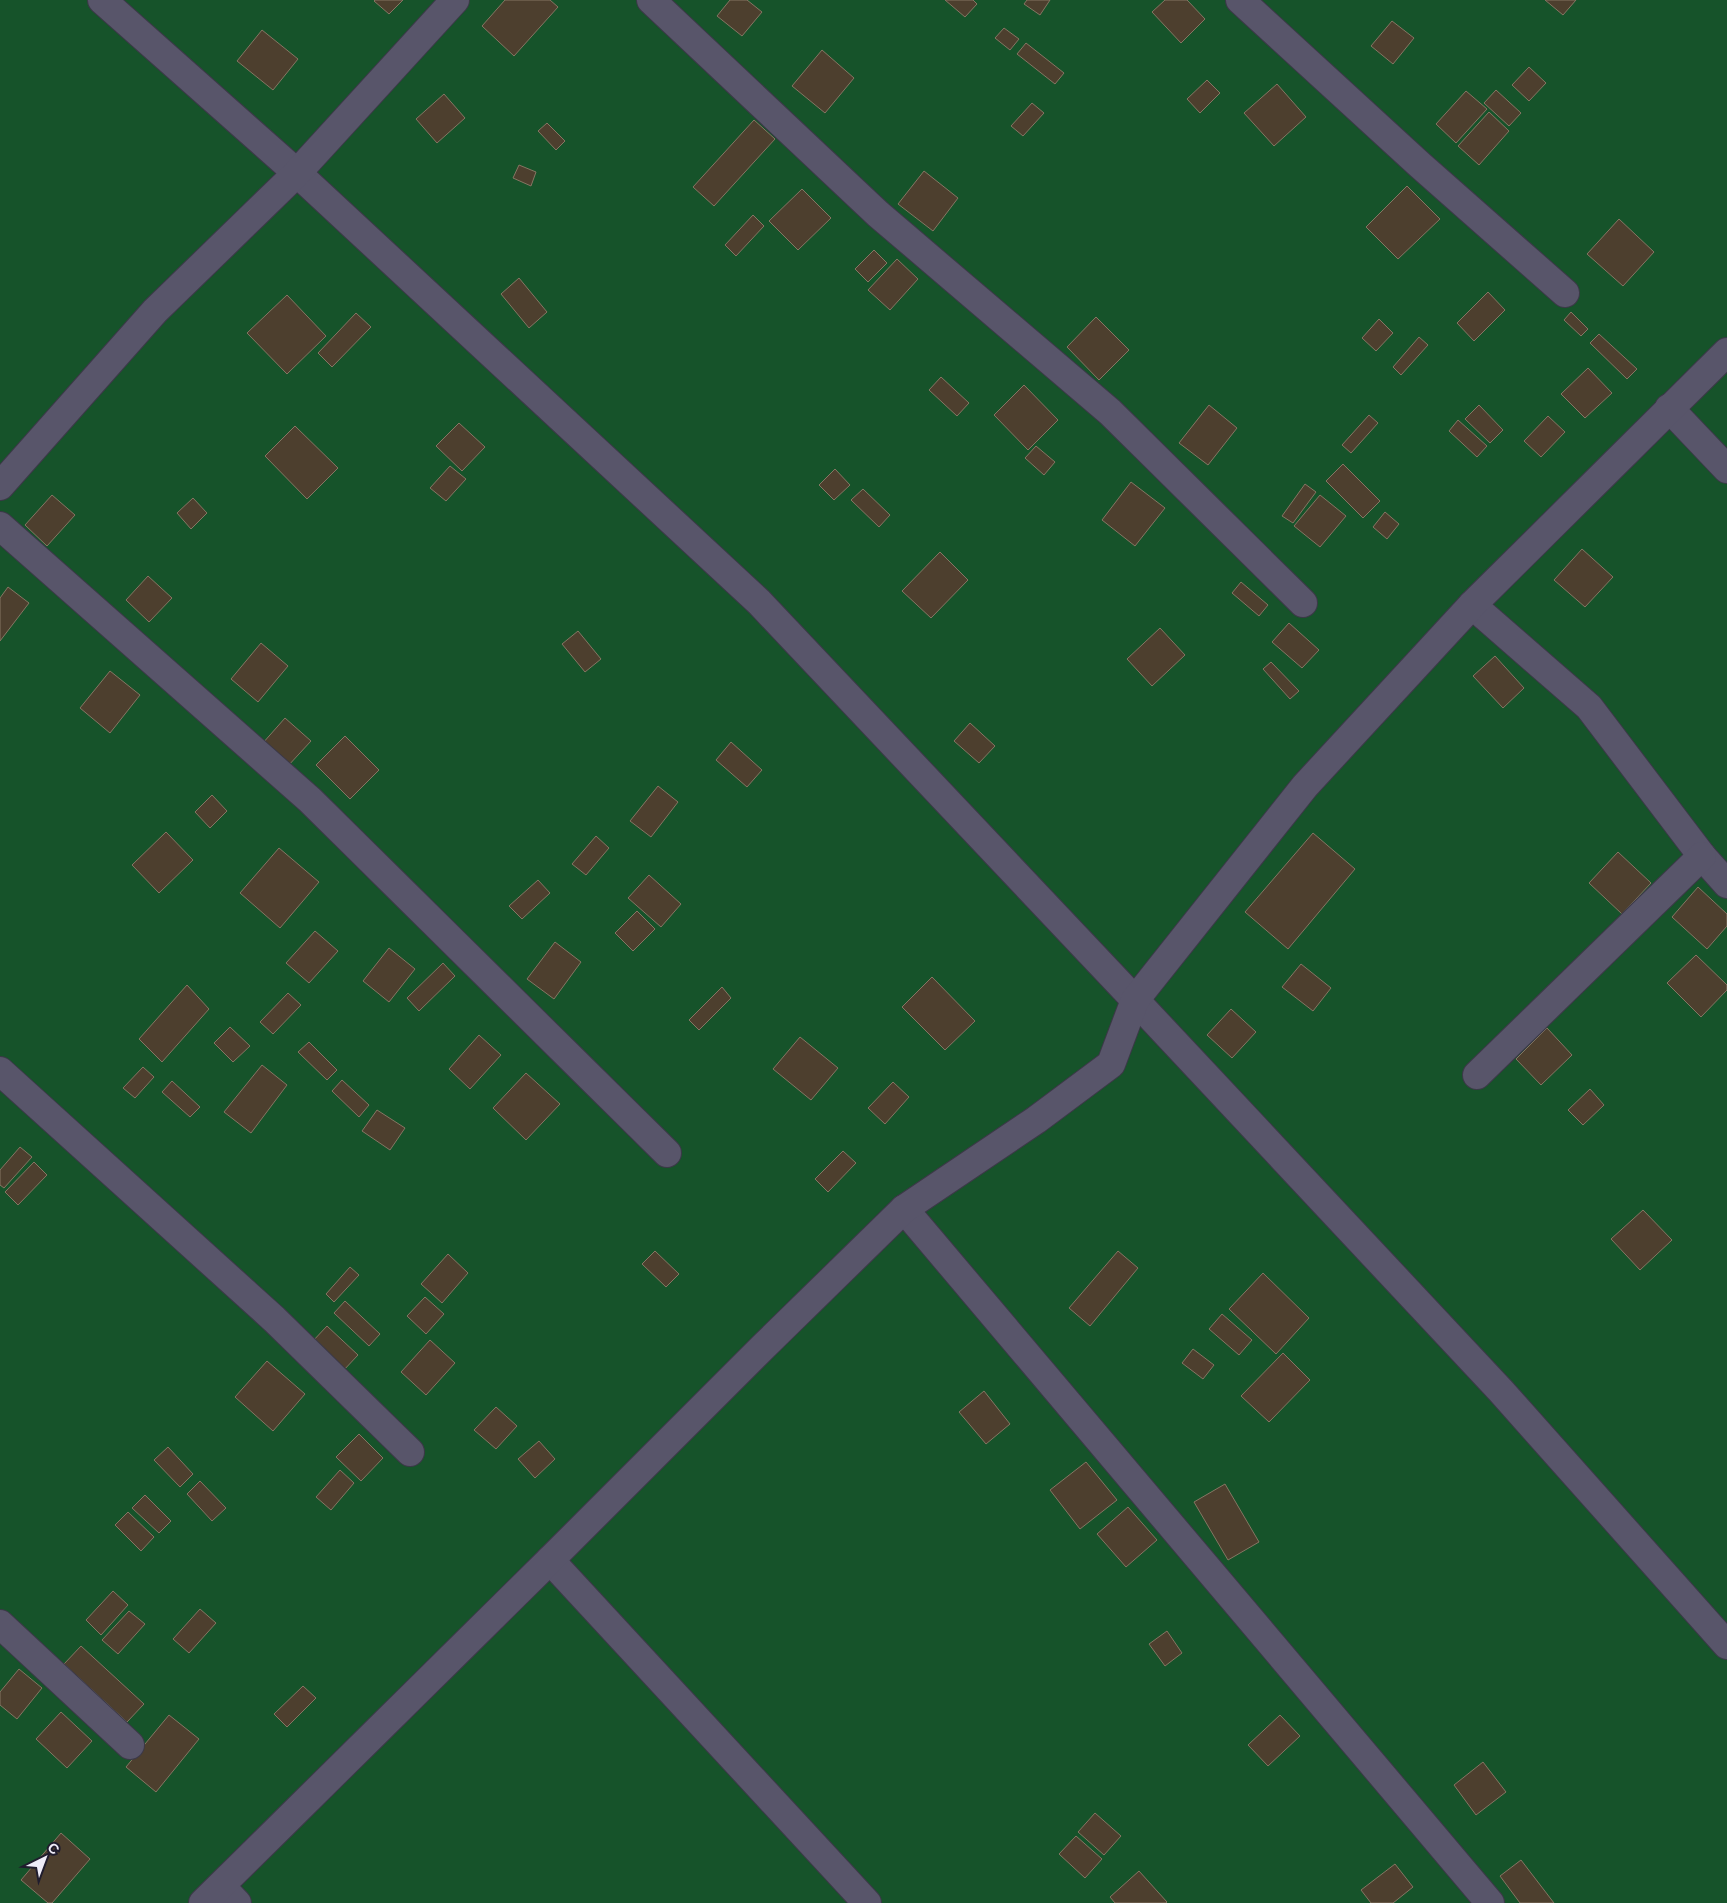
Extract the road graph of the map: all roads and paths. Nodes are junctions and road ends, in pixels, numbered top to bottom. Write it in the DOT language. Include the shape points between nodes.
graph roads {
  1 [pos="102,0"];
  2 [pos="455,0"];
  3 [pos="651,0"];
  4 [pos="1240,0"];
  5 [pos="297,173"];
  6 [pos="1565,293"];
  7 [pos="1727,352"];
  8 [pos="1669,408"];
  9 [pos="1727,469"];
  10 [pos="0,486"];
  11 [pos="0,526"];
  12 [pos="1303,603"];
  13 [pos="1472,605"];
  14 [pos="1702,856"];
  15 [pos="1727,884"];
  16 [pos="1135,1000"];
  17 [pos="0,1071"];
  18 [pos="1477,1075"];
  19 [pos="668,1153"];
  20 [pos="904,1209"];
  21 [pos="410,1452"];
  22 [pos="550,1560"];
  23 [pos="0,1624"];
  24 [pos="1727,1644"];
  25 [pos="130,1745"];
  26 [pos="220,1897"];
  27 [pos="867,1903"];
  28 [pos="1490,1903"];
  1 -- 5 [label="street"];
  2 -- 5 [label="street"];
  3 -- 12 [label="street" via="878,214 1110,412"];
  4 -- 6 [label="street" via="1420,166"];
  5 -- 10 [label="street" via="155,311"];
  5 -- 16 [label="street" via="758,602"];
  7 -- 8 [label="street"];
  8 -- 9 [label="street"];
  8 -- 13 [label="street"];
  11 -- 19 [label="street" via="310,800"];
  13 -- 14 [label="street" via="1589,707"];
  13 -- 16 [label="street" via="1305,786"];
  14 -- 15 [label="street"];
  14 -- 18 [label="street"];
  16 -- 20 [label="street" via="1111,1064 1036,1120"];
  16 -- 24 [label="street" via="1501,1391"];
  17 -- 21 [label="street" via="274,1319"];
  20 -- 22 [label="street"];
  20 -- 28 [label="street"];
  22 -- 26 [label="street"];
  22 -- 27 [label="street"];
  23 -- 25 [label="street"];
}
